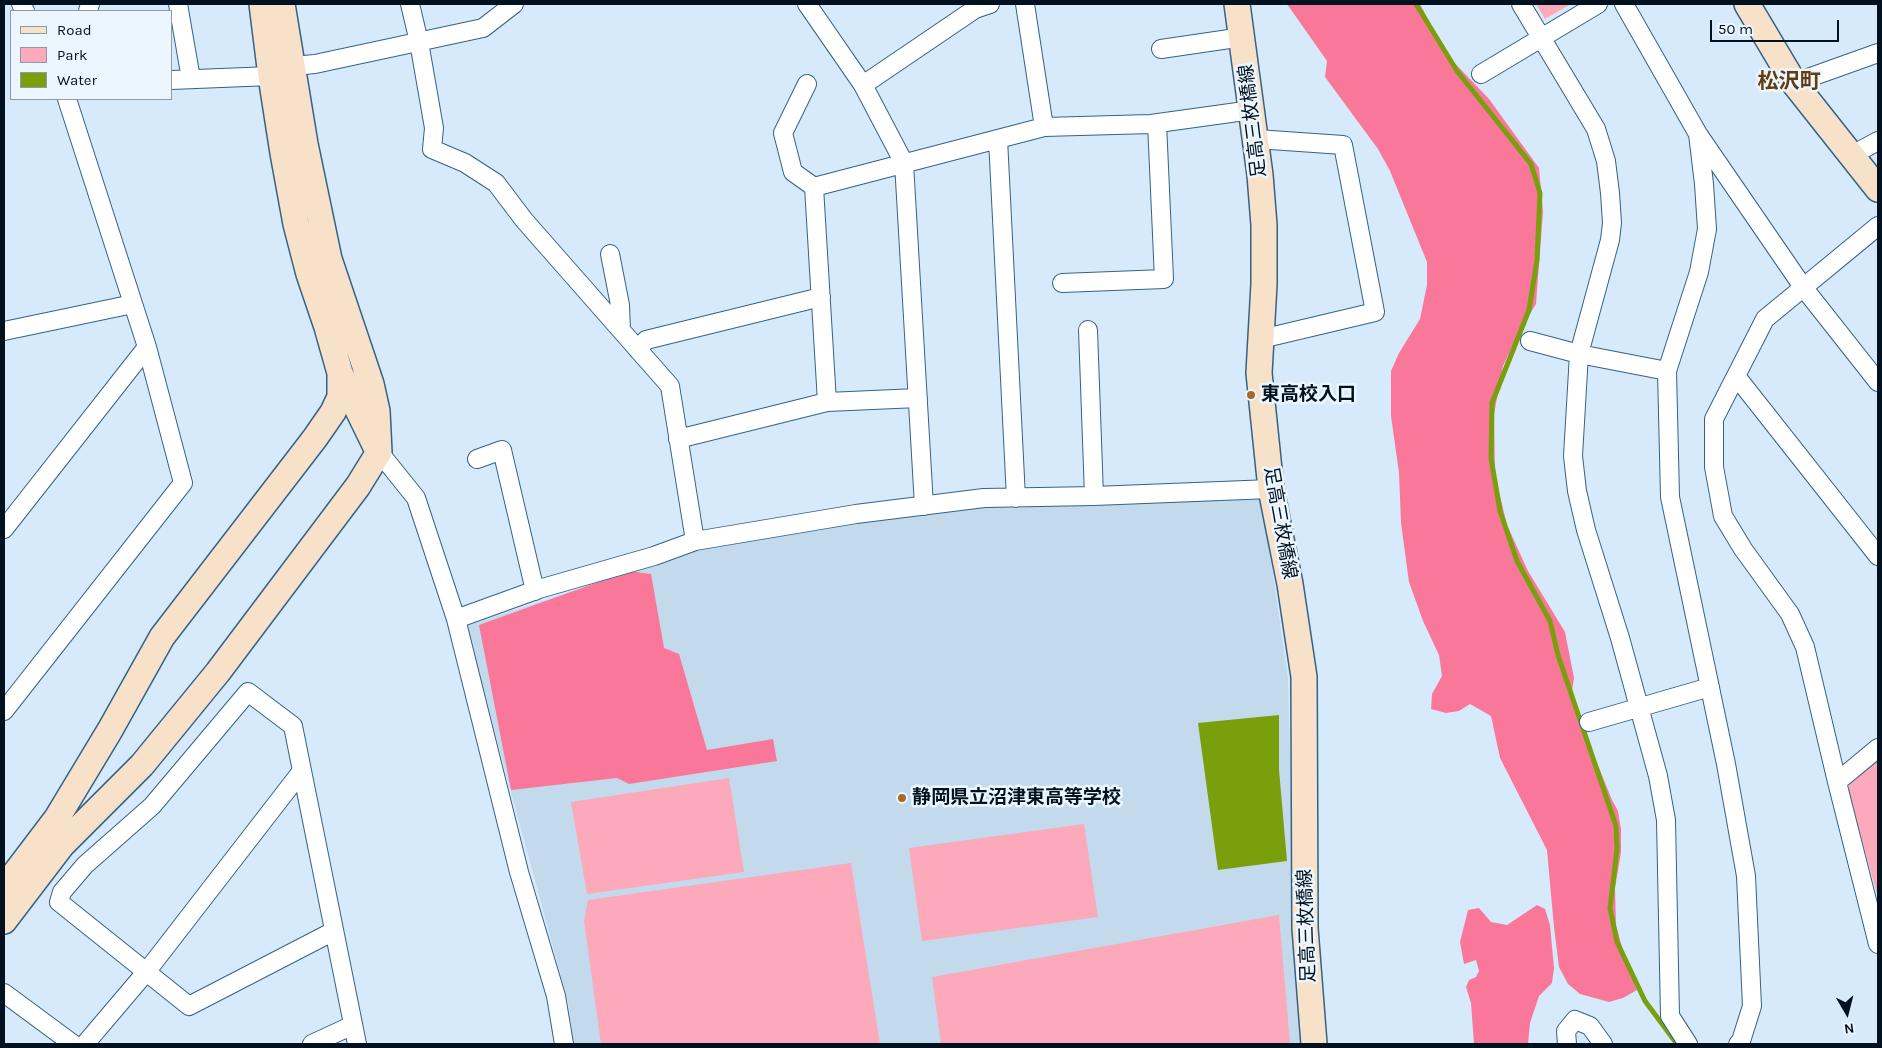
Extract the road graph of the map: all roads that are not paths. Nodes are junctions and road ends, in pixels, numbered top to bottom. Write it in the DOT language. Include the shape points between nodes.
graph roads {
  1 [pos="262,4"];
  2 [pos="282,4"];
  3 [pos="410,4"];
  4 [pos="514,4"];
  5 [pos="807,4"];
  6 [pos="990,4"];
  7 [pos="1025,4"];
  8 [pos="1237,4"];
  9 [pos="1521,4"];
  10 [pos="1598,4"];
  11 [pos="1624,4"];
  12 [pos="1748,4"];
  13 [pos="176,10"];
  14 [pos="1243,37"];
  15 [pos="1541,38"];
  16 [pos="419,42"];
  17 [pos="1162,49"];
  18 [pos="1878,53"];
  19 [pos="282,71"];
  20 [pos="1481,74"];
  21 [pos="191,79"];
  22 [pos="172,80"];
  23 [pos="1794,82"];
  24 [pos="807,84"];
  25 [pos="863,85"];
  26 [pos="67,100"];
  27 [pos="1252,110"];
  28 [pos="1157,123"];
  29 [pos="1044,127"];
  30 [pos="1698,134"];
  31 [pos="998,139"];
  32 [pos="1256,140"];
  33 [pos="1878,141"];
  34 [pos="1852,156"];
  35 [pos="904,164"];
  36 [pos="814,186"];
  37 [pos="1878,189"];
  38 [pos="1878,226"];
  39 [pos="610,254"];
  40 [pos="1062,283"];
  41 [pos="1804,287"];
  42 [pos="821,297"];
  43 [pos="134,304"];
  44 [pos="621,330"];
  45 [pos="1088,330"];
  46 [pos="4,331"];
  47 [pos="1261,339"];
  48 [pos="1530,341"];
  49 [pos="147,347"];
  50 [pos="638,350"];
  51 [pos="1579,354"];
  52 [pos="1667,371"];
  53 [pos="340,373"];
  54 [pos="1736,376"];
  55 [pos="1878,382"];
  56 [pos="918,398"];
  57 [pos="827,402"];
  58 [pos="678,439"];
  59 [pos="379,452"];
  60 [pos="477,459"];
  61 [pos="1271,488"];
  62 [pos="1094,496"];
  63 [pos="1016,498"];
  64 [pos="924,506"];
  65 [pos="4,529"];
  66 [pos="695,541"];
  67 [pos="1878,556"];
  68 [pos="535,591"];
  69 [pos="456,619"];
  70 [pos="1710,687"];
  71 [pos="1639,708"];
  72 [pos="4,711"];
  73 [pos="1589,722"];
  74 [pos="1878,748"];
  75 [pos="301,772"];
  76 [pos="1837,782"];
  77 [pos="4,888"];
  78 [pos="4,921"];
  79 [pos="334,931"];
  80 [pos="1878,944"];
  81 [pos="147,972"];
  82 [pos="4,993"];
  83 [pos="353,1025"];
  84 [pos="1744,1043"];
  85 [pos="73,1044"];
  86 [pos="85,1044"];
  87 [pos="312,1044"];
  88 [pos="357,1044"];
  89 [pos="564,1044"];
  90 [pos="1314,1044"];
  91 [pos="1567,1044"];
  92 [pos="1603,1044"];
  93 [pos="1688,1044"];
  1 -- 19 [label="street"];
  2 -- 19 [label="street"];
  3 -- 16 [label="street"];
  4 -- 16 [label="street" via="483,28"];
  5 -- 25 [label="street"];
  6 -- 25 [label="street" via="975,9"];
  7 -- 29 [label="street"];
  8 -- 14 [label="street, 足高三枚橋線"];
  9 -- 15 [label="street"];
  10 -- 15 [label="street"];
  11 -- 30 [label="street"];
  12 -- 23 [label="street"];
  13 -- 21 [label="street"];
  14 -- 17 [label="street"];
  14 -- 27 [label="street, 足高三枚橋線"];
  15 -- 20 [label="street"];
  15 -- 51 [label="street" via="1596,129 1606,161 1610,193 1610,240"];
  16 -- 19 [label="street"];
  16 -- 44 [label="street" via="434,128 432,149 465,163 496,183 524,220"];
  18 -- 23 [label="street"];
  19 -- 21 [label="street"];
  19 -- 53 [label="street" via="282,153 309,274"];
  19 -- 59 [label="street" via="305,144 329,259 377,410"];
  21 -- 22 [label="street"];
  23 -- 34 [label="street"];
  24 -- 36 [label="street" via="783,133 793,172"];
  25 -- 35 [label="street"];
  26 -- 43 [label="street"];
  27 -- 28 [label="street"];
  27 -- 32 [label="street, 足高三枚橋線"];
  28 -- 29 [label="street"];
  28 -- 40 [label="street" via="1164,279"];
  29 -- 31 [label="street"];
  30 -- 41 [label="street"];
  30 -- 52 [label="street" via="1706,229 1699,272"];
  31 -- 35 [label="street"];
  31 -- 63 [label="street"];
  32 -- 47 [label="street, 足高三枚橋線" via="1264,225"];
  32 -- 47 [label="street" via="1343,145 1375,312"];
  33 -- 34 [label="street"];
  34 -- 37 [label="street"];
  35 -- 36 [label="street"];
  35 -- 56 [label="street"];
  36 -- 42 [label="street"];
  38 -- 41 [label="street"];
  39 -- 44 [label="street" via="620,305"];
  41 -- 54 [label="street" via="1765,319"];
  41 -- 55 [label="street"];
  42 -- 50 [label="street" via="646,340"];
  42 -- 57 [label="street"];
  43 -- 46 [label="street"];
  43 -- 49 [label="street"];
  44 -- 50 [label="street"];
  45 -- 62 [label="street"];
  47 -- 61 [label="street, 足高三枚橋線" via="1259,373"];
  48 -- 51 [label="street"];
  49 -- 65 [label="street"];
  49 -- 72 [label="street" via="183,483"];
  50 -- 58 [label="street" via="670,386"];
  51 -- 52 [label="street"];
  51 -- 71 [label="street" via="1573,456 1577,491"];
  52 -- 70 [label="street" via="1670,497"];
  53 -- 59 [label="street"];
  53 -- 77 [label="street" via="340,397 333,412 162,637 56,818"];
  54 -- 67 [label="street"];
  54 -- 76 [label="street" via="1714,419 1714,467 1723,516 1790,614 1805,647"];
  56 -- 57 [label="street"];
  56 -- 64 [label="street"];
  57 -- 58 [label="street"];
  58 -- 66 [label="street"];
  59 -- 69 [label="street" via="416,498"];
  59 -- 78 [label="street" via="358,486 218,672 142,765 62,845"];
  60 -- 68 [label="street" via="502,450"];
  61 -- 62 [label="street"];
  61 -- 90 [label="street, 足高三枚橋線" via="1304,677 1305,928"];
  62 -- 63 [label="street"];
  63 -- 64 [label="street" via="984,498"];
  64 -- 66 [label="street"];
  66 -- 68 [label="street"];
  68 -- 69 [label="street"];
  69 -- 89 [label="street" via="519,872 556,996"];
  70 -- 71 [label="street"];
  70 -- 84 [label="street" via="1746,876 1752,1006"];
  71 -- 73 [label="street"];
  71 -- 93 [label="street" via="1658,776 1666,820 1670,1016"];
  74 -- 76 [label="street"];
  75 -- 79 [label="street"];
  75 -- 81 [label="street"];
  75 -- 81 [label="street" via="293,726 248,692 152,806 85,864 62,892 60,902"];
  76 -- 80 [label="street"];
  79 -- 81 [label="street" via="189,1006"];
  79 -- 83 [label="street"];
  81 -- 86 [label="street"];
  82 -- 85 [label="street"];
  83 -- 87 [label="street"];
  83 -- 88 [label="street"];
  91 -- 92 [label="street" via="1566,1031 1575,1020 1590,1026"];
}
